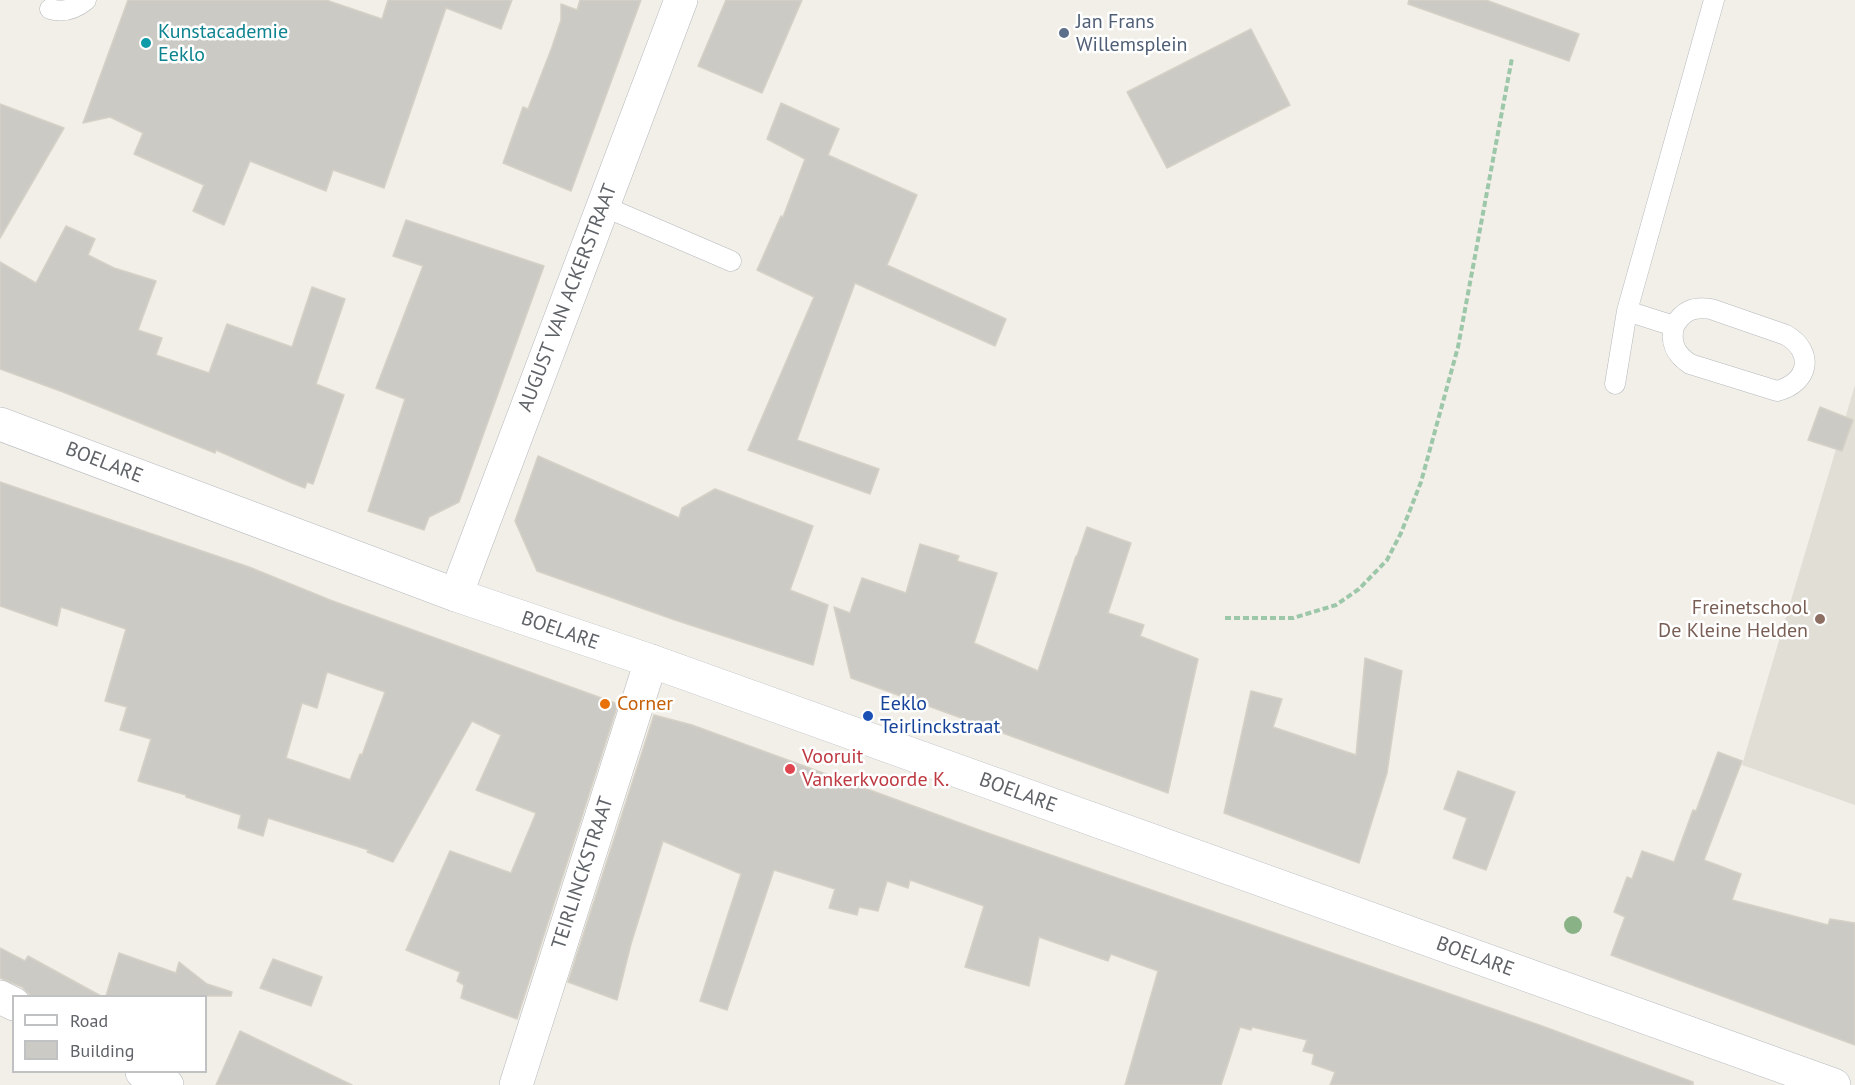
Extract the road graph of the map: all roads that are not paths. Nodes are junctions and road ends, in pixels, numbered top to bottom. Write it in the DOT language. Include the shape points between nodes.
graph roads {
  1 [pos="86,0"];
  2 [pos="681,0"];
  3 [pos="1714,0"];
  4 [pos="50,9"];
  5 [pos="603,206"];
  6 [pos="730,261"];
  7 [pos="1627,311"];
  8 [pos="1674,326"];
  9 [pos="1616,384"];
  10 [pos="0,424"];
  11 [pos="456,596"];
  12 [pos="651,662"];
  13 [pos="146,1073"];
  14 [pos="167,1085"];
  15 [pos="516,1085"];
  16 [pos="1834,1085"];
  1 -- 4 [label="lane" via="71,9"];
  2 -- 5 [label="main road, AUGUST VAN ACKERSTRAAT"];
  3 -- 7 [label="lane"];
  5 -- 6 [label="lane"];
  5 -- 11 [label="main road, AUGUST VAN ACKERSTRAAT"];
  7 -- 8 [label="lane"];
  7 -- 9 [label="lane"];
  8 -- 8 [label="lane" via="1674,348 1690,363 1777,391 1797,382 1803,372 1802,350 1786,335 1700,307 1680,316"];
  10 -- 11 [label="main road, BOELARE"];
  11 -- 12 [label="main road, BOELARE"];
  12 -- 15 [label="main road, TEIRLINCKSTRAAT"];
  12 -- 16 [label="main road, BOELARE"];
  13 -- 14 [label="main road"];
}
